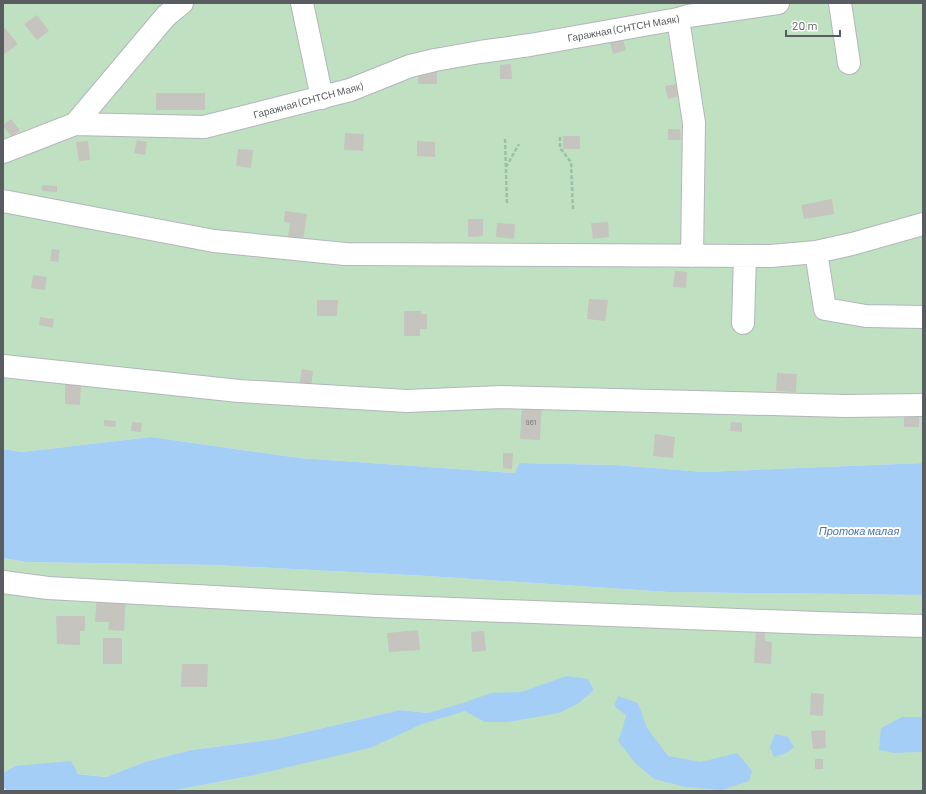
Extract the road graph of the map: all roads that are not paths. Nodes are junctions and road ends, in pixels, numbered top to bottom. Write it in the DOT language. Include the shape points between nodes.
graph roads {
  1 [pos="182,3"];
  2 [pos="302,3"];
  3 [pos="778,3"];
  4 [pos="840,3"];
  5 [pos="684,13"];
  6 [pos="848,63"];
  7 [pos="322,98"];
  8 [pos="75,124"];
  9 [pos="3,152"];
  10 [pos="3,201"];
  11 [pos="923,224"];
  12 [pos="816,252"];
  13 [pos="692,256"];
  14 [pos="745,256"];
  15 [pos="923,317"];
  16 [pos="743,323"];
  17 [pos="3,366"];
  18 [pos="923,405"];
  19 [pos="3,582"];
  20 [pos="923,626"];
  1 -- 8 [label="street" via="166,16"];
  2 -- 7 [label="street"];
  3 -- 5 [label="street, Гаражная (СНТСН Маяк)"];
  4 -- 6 [label="street"];
  5 -- 7 [label="street, Гаражная (СНТСН Маяк)" via="530,45 434,60 410,66 350,90"];
  5 -- 13 [label="street" via="694,123"];
  7 -- 8 [label="street, Гаражная (СНТСН Маяк)" via="204,127"];
  8 -- 9 [label="street, Гаражная (СНТСН Маяк)"];
  10 -- 13 [label="street" via="214,241 345,254"];
  11 -- 12 [label="street"];
  12 -- 14 [label="street"];
  12 -- 15 [label="street" via="825,309 866,316"];
  13 -- 14 [label="street"];
  14 -- 16 [label="street"];
  17 -- 18 [label="street" via="239,391 407,401 502,397 845,406"];
  19 -- 20 [label="street" via="48,588 377,606"];
}
